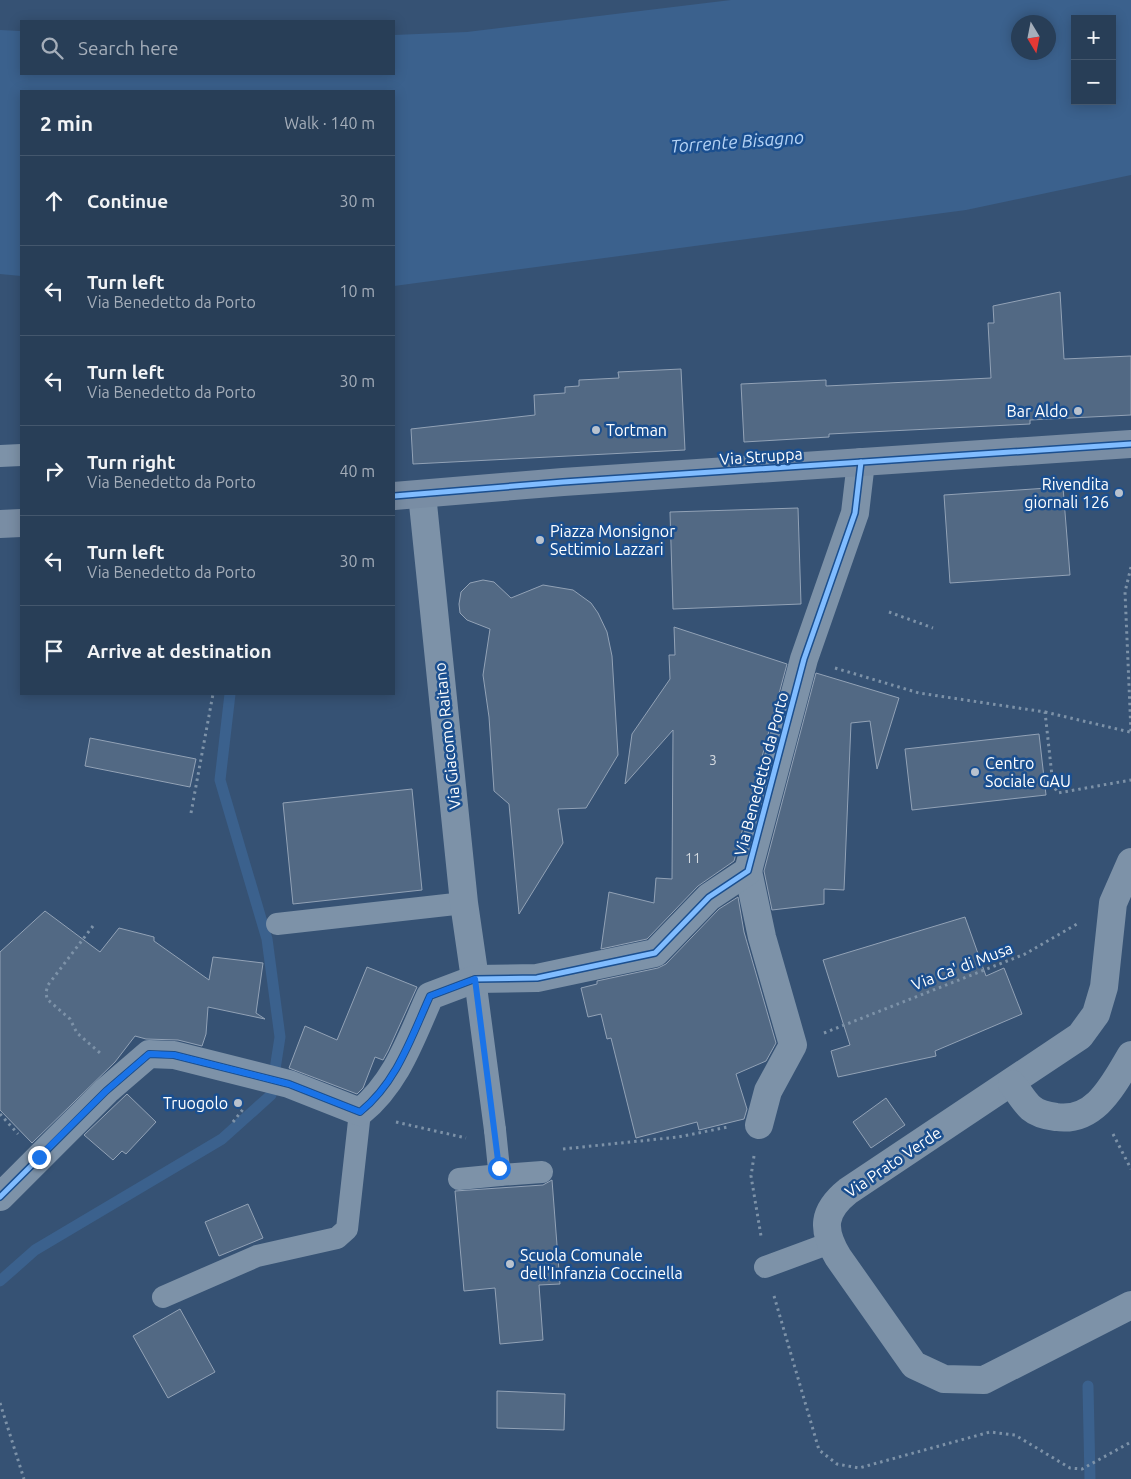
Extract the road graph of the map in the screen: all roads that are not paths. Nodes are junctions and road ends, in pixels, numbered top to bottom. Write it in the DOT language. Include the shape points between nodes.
graph roads {
  1 [pos="1131,444"];
  2 [pos="20,455"];
  3 [pos="0,456"];
  4 [pos="861,462"];
  5 [pos="422,494"];
  6 [pos="395,496"];
  7 [pos="20,523"];
  8 [pos="0,524"];
  9 [pos="1131,862"];
  10 [pos="748,871"];
  11 [pos="464,903"];
  12 [pos="277,924"];
  13 [pos="475,979"];
  14 [pos="1131,1055"];
  15 [pos="1012,1084"];
  16 [pos="360,1112"];
  17 [pos="759,1124"];
  18 [pos="500,1172"];
  19 [pos="542,1172"];
  20 [pos="459,1179"];
  21 [pos="0,1197"];
  22 [pos="830,1244"];
  23 [pos="765,1267"];
  24 [pos="163,1297"];
  25 [pos="1131,1305"];
  1 -- 4 [label="street, Via Struppa"];
  2 -- 3 [label="lane"];
  4 -- 5 [label="street, Via Struppa"];
  4 -- 10 [label="street, Via Benedetto da Porto" via="856,513 804,659"];
  5 -- 6 [label="street, Via Struppa"];
  5 -- 11 [label="street, Via Giacomo Raitano"];
  7 -- 8 [label="street"];
  9 -- 15 [label="street, Via Prato Verde" via="1113,903 1104,987 1096,1014 1080,1036"];
  10 -- 13 [label="street, Via Benedetto da Porto" via="709,897 655,953 537,978"];
  10 -- 17 [label="street" via="762,937 793,1045 768,1091"];
  11 -- 12 [label="lane"];
  11 -- 13 [label="street, Via Giacomo Raitano"];
  13 -- 16 [label="street, Via Benedetto da Porto" via="430,996 394,1075 377,1098"];
  13 -- 18 [label="lane, bridge" via="485,1135"];
  14 -- 15 [label="street" via="1109,1091 1089,1112 1078,1117 1047,1116 1031,1108"];
  15 -- 22 [label="street, Via Prato Verde" via="834,1202 827,1228"];
  16 -- 21 [label="street" via="289,1084 174,1055 149,1054 106,1091"];
  16 -- 24 [label="lane" via="347,1230 337,1238 257,1256"];
  18 -- 19 [label="lane"];
  18 -- 20 [label="lane"];
  22 -- 23 [label="lane"];
  22 -- 25 [label="street" via="914,1365 944,1379 984,1380"];
}
